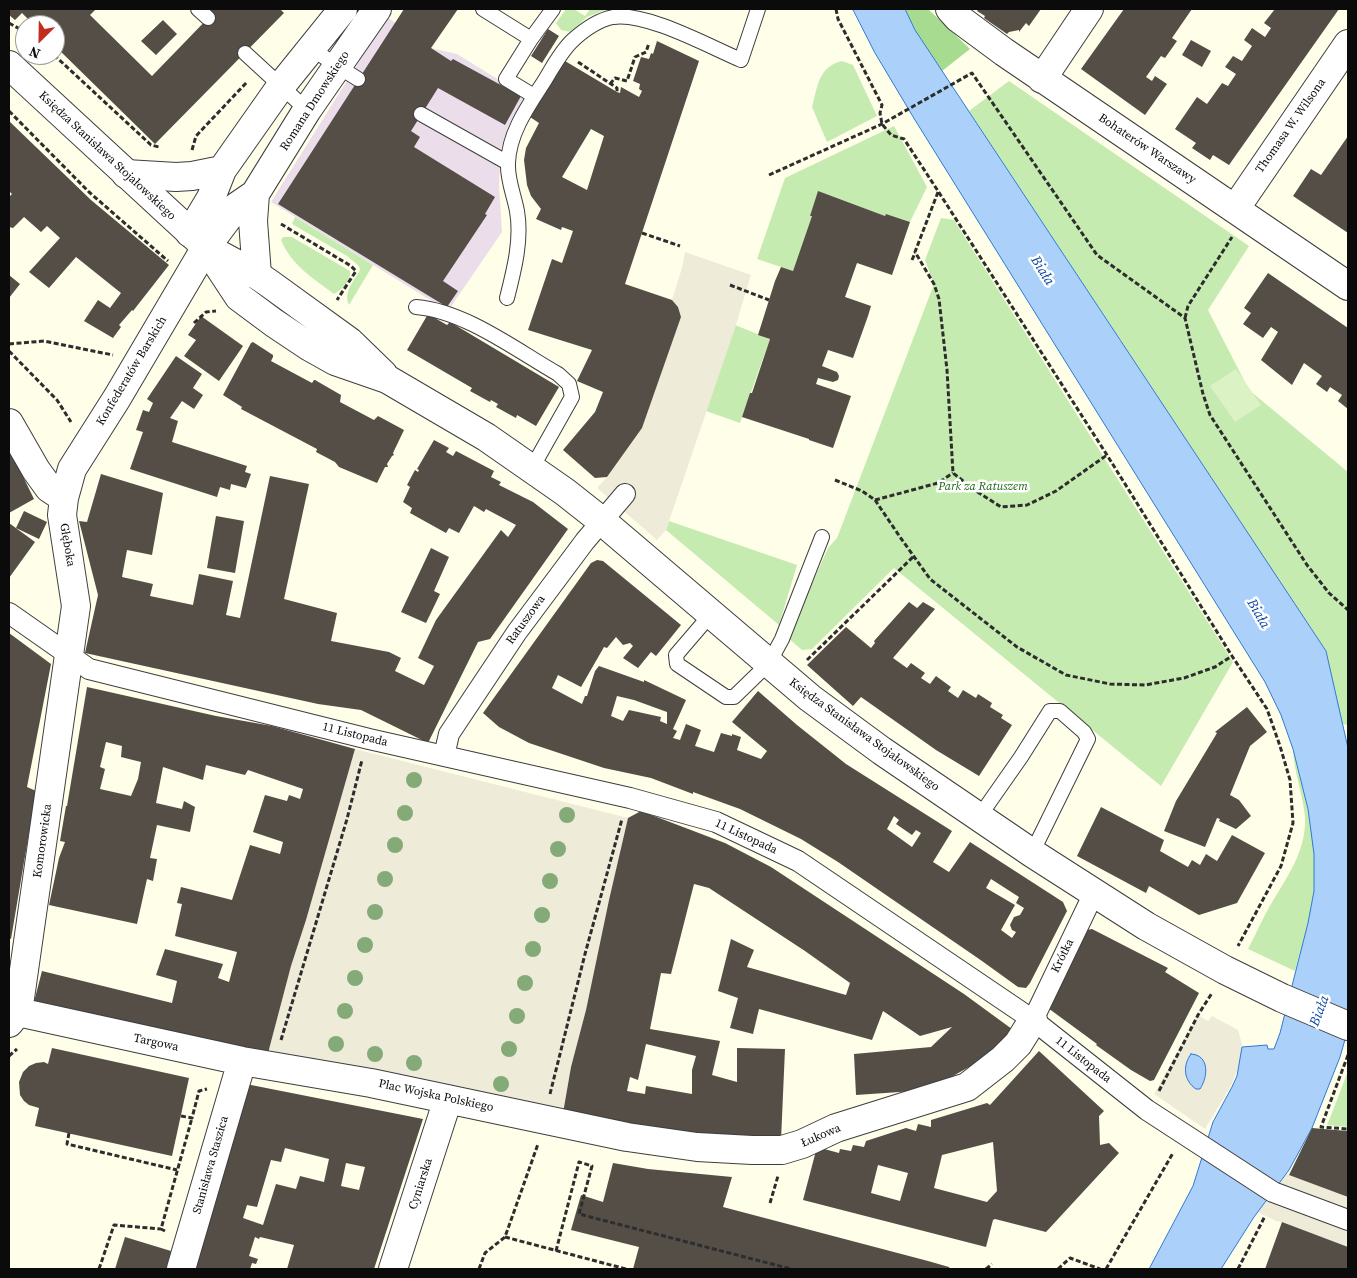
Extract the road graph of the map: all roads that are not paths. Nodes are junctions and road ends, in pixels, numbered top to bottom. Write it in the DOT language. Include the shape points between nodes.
graph roads {
  1 [pos="377,9"];
  2 [pos="484,9"];
  3 [pos="553,9"];
  4 [pos="758,9"];
  5 [pos="950,9"];
  6 [pos="1089,9"];
  7 [pos="342,22"];
  8 [pos="531,39"];
  9 [pos="1348,44"];
  10 [pos="312,48"];
  11 [pos="245,53"];
  12 [pos="9,65"];
  13 [pos="348,73"];
  14 [pos="1042,79"];
  15 [pos="281,86"];
  16 [pos="534,96"];
  17 [pos="307,110"];
  18 [pos="421,114"];
  19 [pos="508,163"];
  20 [pos="222,170"];
  21 [pos="126,174"];
  22 [pos="255,194"];
  23 [pos="1235,208"];
  24 [pos="198,240"];
  25 [pos="257,275"];
  26 [pos="1348,286"];
  27 [pos="507,298"];
  28 [pos="416,307"];
  29 [pos="387,379"];
  30 [pos="9,423"];
  31 [pos="532,468"];
  32 [pos="625,494"];
  33 [pos="64,498"];
  34 [pos="603,522"];
  35 [pos="822,537"];
  36 [pos="9,613"];
  37 [pos="712,613"];
  38 [pos="69,656"];
  39 [pos="769,663"];
  40 [pos="444,756"];
  41 [pos="979,817"];
  42 [pos="1032,853"];
  43 [pos="1094,892"];
  44 [pos="14,1018"];
  45 [pos="1032,1020"];
  46 [pos="1348,1026"];
  47 [pos="242,1061"];
  48 [pos="294,1070"];
  49 [pos="448,1099"];
  50 [pos="577,1126"];
  51 [pos="1348,1220"];
  52 [pos="181,1269"];
  53 [pos="393,1269"];
  1 -- 7 [label="street, Romana Dmowskiego"];
  2 -- 8 [label="lane"];
  3 -- 8 [label="lane"];
  4 -- 16 [label="lane" via="741,60 640,18 611,18 596,23 562,52"];
  5 -- 14 [label="street, Bohaterów Warszawy"];
  6 -- 14 [label="street"];
  7 -- 10 [label="street, Romana Dmowskiego"];
  7 -- 13 [label="street, Romana Dmowskiego"];
  8 -- 16 [label="lane" via="506,79"];
  9 -- 23 [label="street, Thomasa W. Wilsona"];
  10 -- 13 [label="lane"];
  10 -- 15 [label="street, Romana Dmowskiego"];
  11 -- 15 [label="lane"];
  12 -- 21 [label="street, Księdza Stanisława Stojałowskiego"];
  13 -- 17 [label="street, Romana Dmowskiego"];
  14 -- 23 [label="street, Bohaterów Warszawy"];
  15 -- 17 [label="lane"];
  15 -- 20 [label="street, Romana Dmowskiego"];
  16 -- 19 [label="lane" via="520,119"];
  17 -- 22 [label="street, Romana Dmowskiego"];
  18 -- 19 [label="lane"];
  19 -- 27 [label="lane" via="518,232"];
  20 -- 21 [label="street" via="176,177"];
  20 -- 24 [label="street, Romana Dmowskiego"];
  21 -- 24 [label="street, Księdza Stanisława Stojałowskiego"];
  22 -- 24 [label="street, Romana Dmowskiego"];
  22 -- 25 [label="street, Romana Dmowskiego" via="253,221"];
  23 -- 26 [label="street, Bohaterów Warszawy"];
  24 -- 25 [label="street, Księdza Stanisława Stojałowskiego"];
  24 -- 29 [label="street, Księdza Stanisława Stojałowskiego" via="239,297 274,323 335,361"];
  24 -- 33 [label="street, Konfederatów Barskich" via="117,398 72,469"];
  25 -- 29 [label="street, Księdza Stanisława Stojałowskiego" via="350,342"];
  28 -- 31 [label="lane" via="432,308 465,320 558,374 569,384 572,397"];
  29 -- 31 [label="street, Księdza Stanisława Stojałowskiego" via="486,436"];
  30 -- 33 [label="street" via="49,488"];
  31 -- 34 [label="street, Księdza Stanisława Stojałowskiego"];
  32 -- 34 [label="street, Ratuszowa"];
  33 -- 38 [label="street, Głęboka" via="62,516 76,606"];
  34 -- 37 [label="street, Księdza Stanisława Stojałowskiego"];
  34 -- 40 [label="street, Ratuszowa" via="585,541 512,640 449,734"];
  35 -- 39 [label="lane" via="785,633"];
  36 -- 38 [label="street, 11 Listopada"];
  37 -- 39 [label="street, Księdza Stanisława Stojałowskiego"];
  37 -- 39 [label="lane" via="676,655 677,664 726,697 734,697"];
  38 -- 40 [label="street, 11 Listopada" via="89,668"];
  38 -- 44 [label="street, Komorowicka"];
  39 -- 41 [label="street, Księdza Stanisława Stojałowskiego" via="874,745"];
  40 -- 45 [label="street, 11 Listopada" via="630,798 716,822 798,861"];
  41 -- 42 [label="street, Księdza Stanisława Stojałowskiego"];
  41 -- 42 [label="lane" via="1050,711 1060,710 1088,739"];
  42 -- 43 [label="street, Księdza Stanisława Stojałowskiego"];
  43 -- 45 [label="street, Krótka"];
  43 -- 46 [label="street, Księdza Stanisława Stojałowskiego" via="1225,970"];
  44 -- 47 [label="street, Targowa"];
  45 -- 50 [label="street, Łukowa" via="1018,1044 967,1087 836,1128 782,1150 697,1147"];
  45 -- 51 [label="street, 11 Listopada" via="1147,1110 1273,1192"];
  47 -- 48 [label="street, Targowa"];
  47 -- 52 [label="street, Stanisława Staszica"];
  48 -- 49 [label="street, Plac Wojska Polskiego"];
  49 -- 50 [label="street, Plac Wojska Polskiego"];
  49 -- 53 [label="street, Cyniarska"];
}
